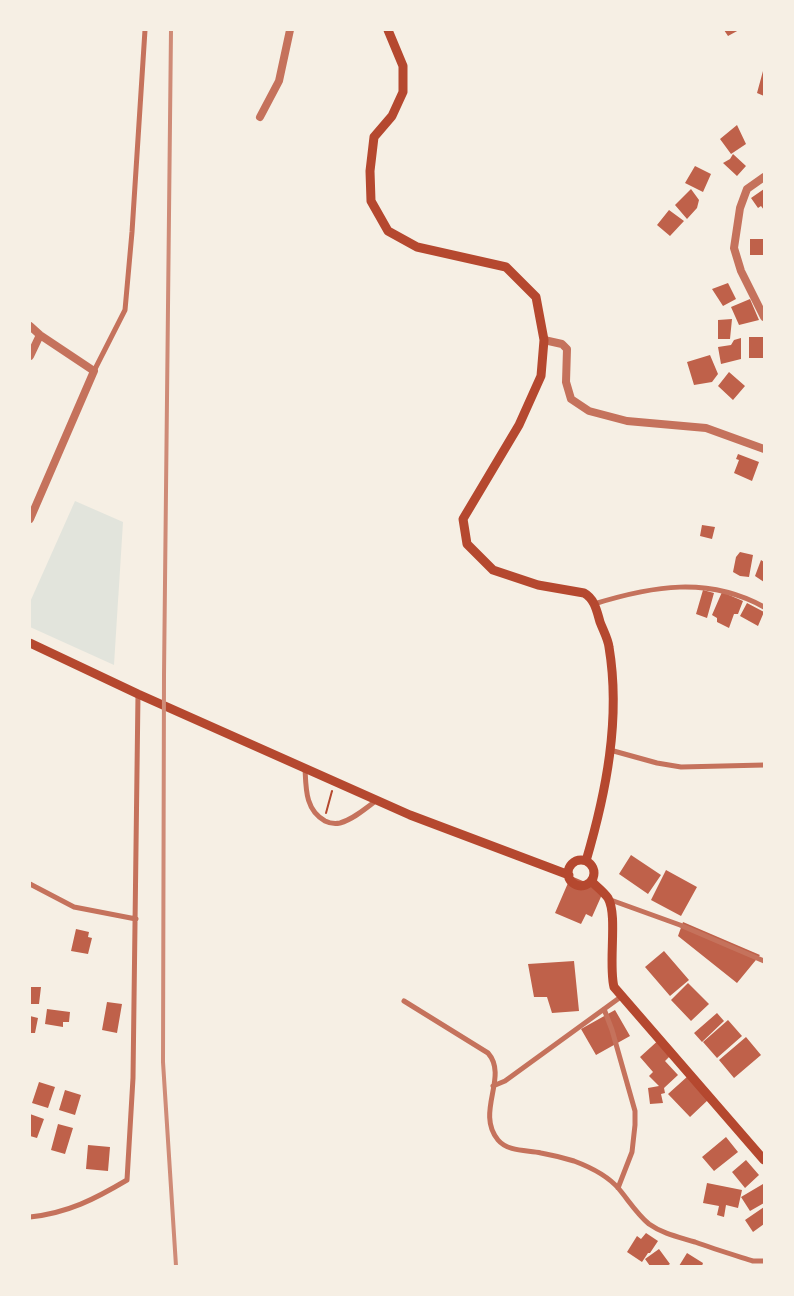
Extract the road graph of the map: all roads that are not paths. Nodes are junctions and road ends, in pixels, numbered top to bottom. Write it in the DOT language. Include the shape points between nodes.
graph roads {
  1 [pos="145,30"];
  2 [pos="290,30"];
  3 [pos="388,30"];
  4 [pos="260,117"];
  5 [pos="764,177"];
  6 [pos="764,317"];
  7 [pos="30,326"];
  8 [pos="40,335"];
  9 [pos="544,340"];
  10 [pos="30,356"];
  11 [pos="94,371"];
  12 [pos="764,449"];
  13 [pos="30,519"];
  14 [pos="594,604"];
  15 [pos="764,607"];
  16 [pos="30,644"];
  17 [pos="138,694"];
  18 [pos="610,750"];
  19 [pos="764,765"];
  20 [pos="305,768"];
  21 [pos="377,800"];
  22 [pos="586,862"];
  23 [pos="569,875"];
  24 [pos="591,881"];
  25 [pos="30,884"];
  26 [pos="608,898"];
  27 [pos="136,919"];
  28 [pos="764,960"];
  29 [pos="622,996"];
  30 [pos="404,1001"];
  31 [pos="604,1009"];
  32 [pos="493,1086"];
  33 [pos="764,1160"];
  34 [pos="618,1188"];
  35 [pos="30,1217"];
  36 [pos="764,1261"];
  1 -- 11 [label="street" via="125,310"];
  2 -- 4 [label="street" via="280,81"];
  3 -- 9 [label="main road" via="402,66 403,92 392,116 374,138 371,201 388,231 417,247 506,267 536,297"];
  5 -- 6 [label="street" via="747,189 740,208 734,248 741,271"];
  7 -- 8 [label="street"];
  8 -- 10 [label="street"];
  8 -- 11 [label="street"];
  9 -- 12 [label="street" via="567,348 566,382 571,399 589,411 627,421 706,428"];
  9 -- 14 [label="main road" via="541,376 520,425 463,519 467,544 493,570 538,585 584,593"];
  11 -- 13 [label="street"];
  14 -- 15 [label="street" via="642,590 686,586 732,594"];
  14 -- 18 [label="main road" via="609,646 614,715"];
  16 -- 17 [label="main road"];
  17 -- 20 [label="main road"];
  17 -- 27 [label="street"];
  18 -- 19 [label="street" via="681,767"];
  18 -- 22 [label="main road"];
  20 -- 21 [label="main road"];
  20 -- 21 [label="street" via="308,801 313,811 324,820 341,822"];
  21 -- 23 [label="main road"];
  22 -- 23 [label="main road" via="574,863"];
  22 -- 24 [label="main road" via="594,870"];
  23 -- 24 [label="main road" via="572,882 580,886"];
  24 -- 26 [label="main road"];
  25 -- 27 [label="street" via="74,907"];
  26 -- 28 [label="street"];
  26 -- 29 [label="main road" via="612,918 611,976 614,987"];
  27 -- 35 [label="street" via="134,1078 127,1180 74,1208"];
  29 -- 31 [label="street"];
  29 -- 33 [label="main road"];
  30 -- 32 [label="street" via="488,1053 496,1066"];
  31 -- 32 [label="street" via="505,1081"];
  31 -- 34 [label="street" via="635,1111 632,1152"];
  32 -- 34 [label="street" via="491,1120 494,1134 502,1144 574,1162 600,1174"];
  34 -- 36 [label="street" via="641,1217 665,1233 753,1261"];
}
